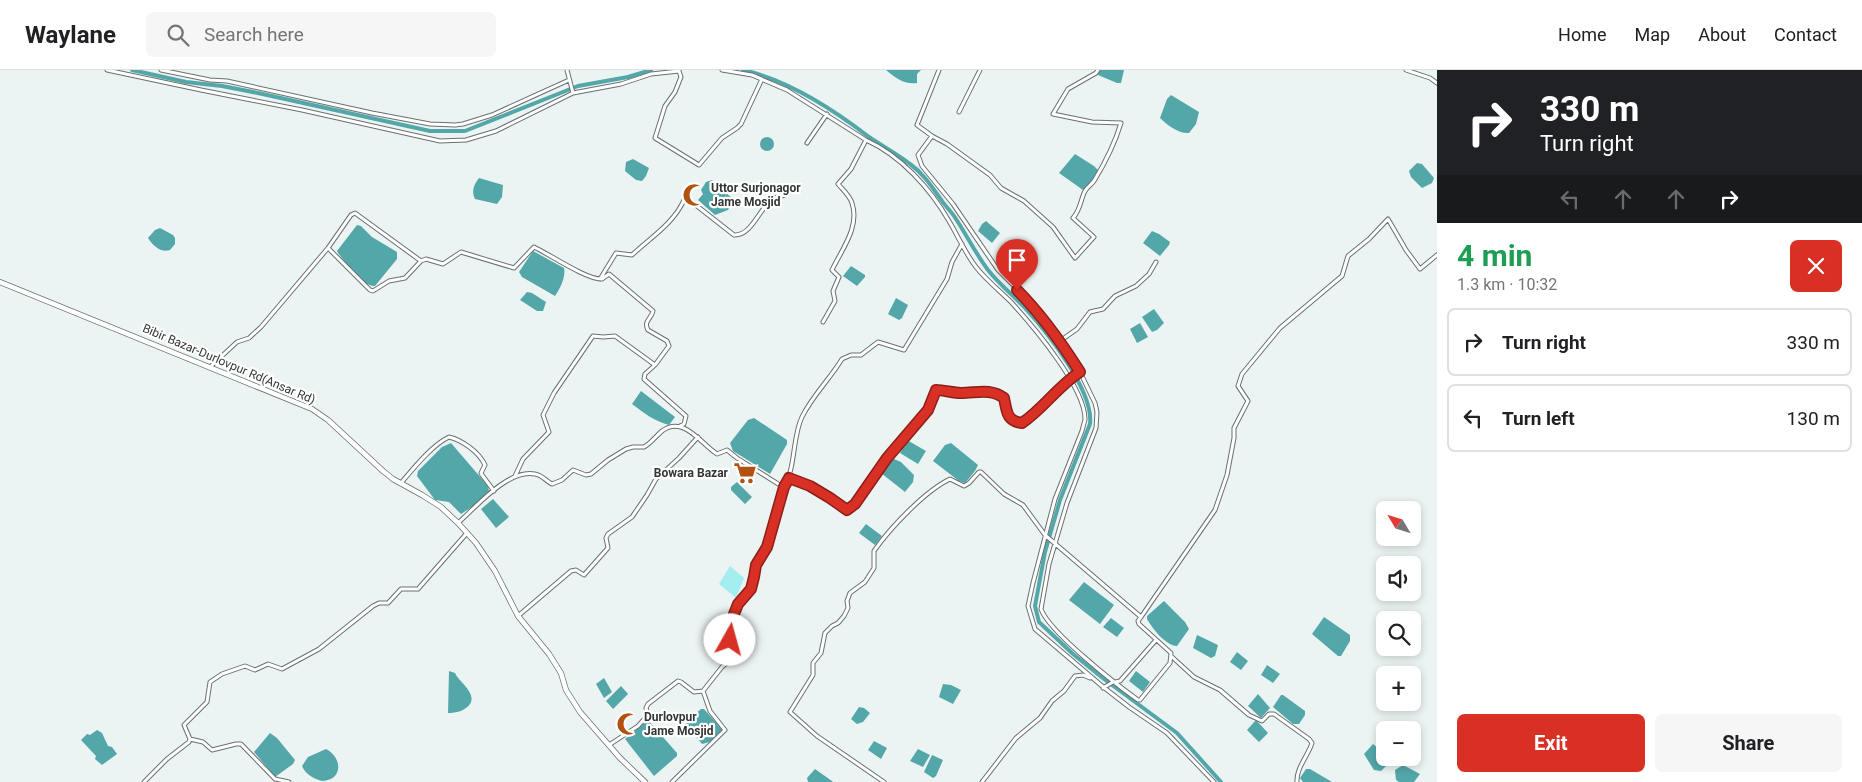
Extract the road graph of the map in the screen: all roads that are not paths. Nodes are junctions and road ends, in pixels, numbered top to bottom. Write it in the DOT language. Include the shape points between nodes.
graph roads {
  1 [pos="108,70"];
  2 [pos="161,70"];
  3 [pos="567,70"];
  4 [pos="681,70"];
  5 [pos="722,70"];
  6 [pos="939,70"];
  7 [pos="980,70"];
  8 [pos="1098,70"];
  9 [pos="1406,70"];
  10 [pos="168,71"];
  11 [pos="762,79"];
  12 [pos="569,80"];
  13 [pos="1437,83"];
  14 [pos="573,92"];
  15 [pos="959,112"];
  16 [pos="827,114"];
  17 [pos="932,136"];
  18 [pos="866,140"];
  19 [pos="807,143"];
  20 [pos="800,186"];
  21 [pos="962,244"];
  22 [pos="328,248"];
  23 [pos="1437,254"];
  24 [pos="421,261"];
  25 [pos="1156,262"];
  26 [pos="600,280"];
  27 [pos="0,282"];
  28 [pos="823,322"];
  29 [pos="1060,341"];
  30 [pos="654,365"];
  31 [pos="210,367"];
  32 [pos="1080,372"];
  33 [pos="1069,379"];
  34 [pos="680,426"];
  35 [pos="698,437"];
  36 [pos="515,476"];
  37 [pos="789,478"];
  38 [pos="401,483"];
  39 [pos="784,487"];
  40 [pos="494,491"];
  41 [pos="458,523"];
  42 [pos="467,533"];
  43 [pos="1045,535"];
  44 [pos="1055,543"];
  45 [pos="518,616"];
  46 [pos="1141,617"];
  47 [pos="1156,640"];
  48 [pos="1171,655"];
  49 [pos="1113,682"];
  50 [pos="1105,686"];
  51 [pos="703,691"];
  52 [pos="190,739"];
  53 [pos="609,745"];
  54 [pos="144,782"];
  55 [pos="289,782"];
  56 [pos="645,782"];
  57 [pos="672,782"];
  58 [pos="884,782"];
  59 [pos="982,782"];
  60 [pos="1214,782"];
  61 [pos="1297,782"];
  1 -- 14 [label="street" via="440,141 466,140 496,131"];
  2 -- 10 [label="street"];
  3 -- 12 [label="street"];
  4 -- 11 [label="street" via="655,138 699,166 722,138 741,124"];
  4 -- 14 [label="street"];
  5 -- 11 [label="street"];
  6 -- 17 [label="street" via="917,125"];
  7 -- 15 [label="street"];
  8 -- 17 [label="street" via="1068,89 1054,114 1121,124 1073,218 1094,237 1075,258 1053,227 1024,201 1001,188 990,175"];
  9 -- 13 [label="street"];
  10 -- 12 [label="street" via="430,124 455,125 492,115"];
  11 -- 16 [label="street"];
  12 -- 14 [label="street"];
  16 -- 18 [label="street"];
  16 -- 19 [label="street"];
  17 -- 29 [label="street" via="918,155 922,166 953,204 998,270 1036,308"];
  18 -- 21 [label="street" via="880,146 916,176"];
  18 -- 28 [label="street" via="851,169 838,184 852,202 855,221 832,270 839,277 832,291 835,301"];
  20 -- 26 [label="street" via="769,201 746,232 740,235 734,235 688,199 684,200 672,220 631,256 616,253"];
  21 -- 33 [label="street" via="986,279 1031,324"];
  21 -- 37 [label="street" via="947,278 904,350 878,342 861,355 842,359 803,416"];
  22 -- 24 [label="street" via="373,291 389,280 405,278"];
  22 -- 24 [label="street" via="355,213"];
  22 -- 31 [label="street" via="261,327"];
  23 -- 46 [label="street" via="1420,269 1388,219 1348,256 1342,276 1280,328 1242,374 1238,386 1248,401 1234,428 1227,475 1215,510"];
  24 -- 26 [label="street" via="443,264 461,252 514,268 534,247"];
  25 -- 29 [label="street" via="1136,286 1116,296 1103,309 1090,312 1077,329"];
  26 -- 30 [label="street" via="609,274 653,311 646,322 648,330 667,340 669,346"];
  27 -- 31 [label="street, Bibir Bazar-Durlovpur Rd(Ansar Rd)"];
  29 -- 32 [label="street"];
  30 -- 34 [label="street" via="644,379 686,416"];
  30 -- 36 [label="street" via="615,336 593,336 543,415 550,432 524,459"];
  31 -- 38 [label="street, Bibir Bazar-Durlovpur Rd(Ansar Rd)" via="312,408"];
  32 -- 33 [label="street"];
  32 -- 44 [label="street" via="1095,403 1096,428"];
  33 -- 37 [label="street" via="1022,423 1007,416 1004,398 998,394 936,390 928,410 847,510 810,486"];
  33 -- 43 [label="street" via="1085,419"];
  34 -- 35 [label="street"];
  34 -- 36 [label="street" via="666,429 644,448 633,447 616,454 591,474 573,470 552,484 534,473"];
  35 -- 39 [label="street" via="717,454 727,450"];
  35 -- 45 [label="street" via="656,479 632,517 608,534 608,548 586,573 582,575 576,570 571,571"];
  36 -- 40 [label="street"];
  37 -- 39 [label="street"];
  38 -- 40 [label="street" via="448,437 480,456 485,465 481,473"];
  38 -- 41 [label="street, Bibir Bazar-Durlovpur Rd(Ansar Rd)" via="441,507"];
  39 -- 51 [label="street" via="767,547 756,565 751,589 734,614 730,640 735,656"];
  40 -- 41 [label="street"];
  41 -- 42 [label="street, Bibir Bazar-Durlovpur Rd(Ansar Rd)"];
  42 -- 45 [label="street, Bibir Bazar-Durlovpur Rd(Ansar Rd)" via="495,571"];
  42 -- 52 [label="street" via="418,589 401,589 388,603 373,606 314,652 282,669 268,664 255,670 245,666 215,678 209,684 205,704 184,725"];
  43 -- 44 [label="street"];
  43 -- 50 [label="street" via="1028,606 1035,629"];
  43 -- 58 [label="street" via="1023,505 1004,494 979,472 964,486 950,479 933,489 874,551 874,568 865,582 850,593 844,616 825,633 821,653 813,663 813,675 790,712 818,736"];
  44 -- 46 [label="street"];
  44 -- 49 [label="street" via="1048,564 1041,609 1043,616"];
  45 -- 53 [label="street, Bibir Bazar-Durlovpur Rd(Ansar Rd)" via="549,654 580,712"];
  46 -- 47 [label="street" via="1138,624"];
  47 -- 48 [label="street"];
  47 -- 49 [label="street" via="1120,681"];
  48 -- 49 [label="street" via="1170,662 1140,700"];
  48 -- 61 [label="street" via="1182,668 1220,690 1249,715 1262,721 1269,714 1274,714 1309,739 1312,744"];
  49 -- 50 [label="street"];
  50 -- 59 [label="street" via="1083,675 1075,676 1040,718 1016,738"];
  50 -- 60 [label="street" via="1166,733"];
  51 -- 53 [label="street" via="694,692 678,681 648,704 648,715 642,722"];
  51 -- 57 [label="street" via="710,711 725,730"];
  52 -- 54 [label="street"];
  52 -- 55 [label="street" via="203,742 212,750 242,744 275,779"];
  53 -- 56 [label="street, Bibir Bazar-Durlovpur Rd(Ansar Rd)"];
}
